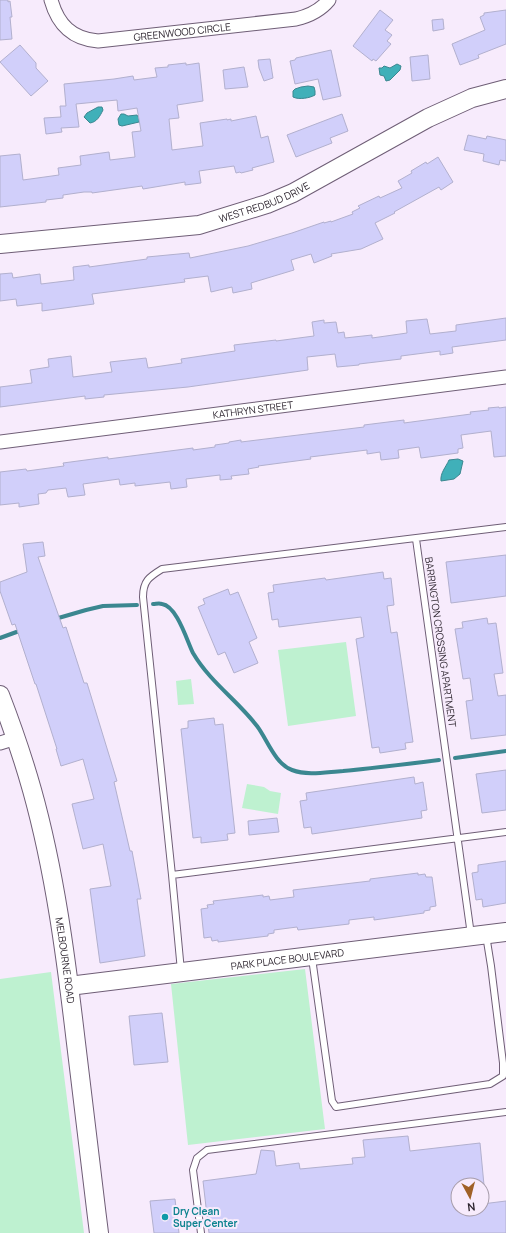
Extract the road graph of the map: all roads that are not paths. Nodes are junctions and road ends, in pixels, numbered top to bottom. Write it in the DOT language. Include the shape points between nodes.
graph roads {
  1 [pos="51,0"];
  2 [pos="329,0"];
  3 [pos="506,89"];
  4 [pos="0,244"];
  5 [pos="506,377"];
  6 [pos="0,442"];
  7 [pos="506,527"];
  8 [pos="416,539"];
  9 [pos="0,695"];
  10 [pos="8,741"];
  11 [pos="506,832"];
  12 [pos="458,838"];
  13 [pos="172,875"];
  14 [pos="506,932"];
  15 [pos="479,936"];
  16 [pos="312,956"];
  17 [pos="181,972"];
  18 [pos="69,986"];
  19 [pos="506,1112"];
  20 [pos="99,1233"];
  21 [pos="201,1233"];
  1 -- 2 [label="street, GREENWOOD CIRCLE" via="56,15 65,28 81,38 98,41 296,19 319,10"];
  3 -- 4 [label="street, WEST REDBUD DRIVE" via="472,98 428,118 293,193 199,225"];
  5 -- 6 [label="street, KATHRYN STREET"];
  7 -- 8 [label="lane"];
  8 -- 12 [label="lane, BARRINGTON CROSSING APARTMENT"];
  8 -- 13 [label="lane" via="162,569 146,581 143,597"];
  9 -- 10 [label="street, MELBOURNE ROAD"];
  10 -- 18 [label="street, MELBOURNE ROAD" via="32,791 46,847"];
  11 -- 12 [label="lane"];
  12 -- 13 [label="lane"];
  12 -- 15 [label="lane, BARRINGTON CROSSING APARTMENT"];
  13 -- 17 [label="lane"];
  14 -- 15 [label="street, PARK PLACE BOULEVARD"];
  15 -- 16 [label="street, PARK PLACE BOULEVARD"];
  15 -- 16 [label="lane, BARRINGTON CROSSING APARTMENT" via="491,966 503,1076 490,1084 336,1107 332,1101"];
  16 -- 17 [label="street, PARK PLACE BOULEVARD"];
  17 -- 18 [label="street, PARK PLACE BOULEVARD"];
  18 -- 20 [label="street, MELBOURNE ROAD"];
  19 -- 21 [label="lane" via="207,1150 197,1158 193,1170"];
}
